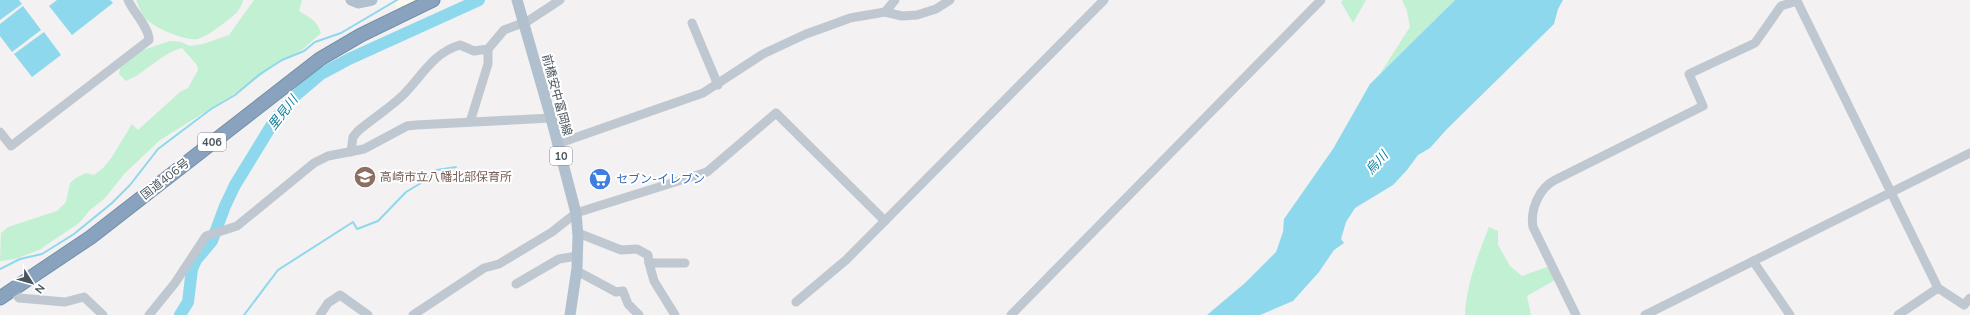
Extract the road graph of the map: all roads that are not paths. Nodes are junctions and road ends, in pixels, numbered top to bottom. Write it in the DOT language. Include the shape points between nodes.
graph roads {
  1 [pos="128,0"];
  2 [pos="351,0"];
  3 [pos="372,0"];
  4 [pos="433,0"];
  5 [pos="517,0"];
  6 [pos="560,0"];
  7 [pos="895,0"];
  8 [pos="950,0"];
  9 [pos="1104,0"];
  10 [pos="1321,0"];
  11 [pos="885,12"];
  12 [pos="523,23"];
  13 [pos="692,23"];
  14 [pos="488,48"];
  15 [pos="718,85"];
  16 [pos="551,118"];
  17 [pos="470,122"];
  18 [pos="0,132"];
  19 [pos="557,144"];
  20 [pos="351,152"];
  21 [pos="1970,153"];
  22 [pos="1891,193"];
  23 [pos="576,213"];
  24 [pos="885,221"];
  25 [pos="578,233"];
  26 [pos="578,256"];
  27 [pos="1753,261"];
  28 [pos="649,263"];
  29 [pos="685,263"];
  30 [pos="577,271"];
  31 [pos="516,284"];
  32 [pos="1938,288"];
  33 [pos="13,290"];
  34 [pos="0,298"];
  35 [pos="796,302"];
  36 [pos="1968,304"];
  37 [pos="103,315"];
  38 [pos="149,315"];
  39 [pos="320,315"];
  40 [pos="368,315"];
  41 [pos="413,315"];
  42 [pos="570,315"];
  43 [pos="639,315"];
  44 [pos="675,315"];
  45 [pos="1011,315"];
  46 [pos="1576,315"];
  47 [pos="1645,315"];
  48 [pos="1790,315"];
  49 [pos="1898,315"];
  1 -- 18 [label="street" via="133,12 148,32 148,40 11,146"];
  2 -- 3 [label="main road" via="358,3"];
  4 -- 33 [label="highway, 国道406号 / 406" via="361,35 320,60 91,237"];
  5 -- 12 [label="main road, 前橋安中富岡線 / 10"];
  6 -- 12 [label="street"];
  7 -- 11 [label="street"];
  8 -- 11 [label="street" via="936,9 917,15 902,16"];
  9 -- 24 [label="street"];
  10 -- 45 [label="street"];
  11 -- 15 [label="street" via="850,18 806,34 764,54"];
  12 -- 14 [label="street" via="504,30"];
  12 -- 16 [label="main road, 前橋安中富岡線 / 10"];
  13 -- 15 [label="street"];
  14 -- 17 [label="street" via="487,69"];
  14 -- 20 [label="street" via="474,51 460,45 438,57 401,97 358,131 353,137"];
  15 -- 19 [label="street" via="665,107"];
  16 -- 17 [label="street"];
  16 -- 19 [label="main road, 前橋安中富岡線 / 10"];
  17 -- 20 [label="street" via="407,126 364,149"];
  19 -- 23 [label="main road, 前橋安中富岡線 / 10"];
  20 -- 38 [label="street" via="328,156 314,163 238,226 204,239 175,283"];
  21 -- 22 [label="street"];
  22 -- 27 [label="street"];
  22 -- 32 [label="street"];
  22 -- 46 [label="street" via="1797,1 1781,6 1755,43 1689,74 1703,106 1548,183 1543,190 1534,208 1533,227"];
  23 -- 24 [label="street" via="707,172 776,113"];
  23 -- 25 [label="main road, 前橋安中富岡線 / 10"];
  23 -- 41 [label="street" via="552,232 499,264 484,268"];
  24 -- 35 [label="street" via="846,260"];
  25 -- 26 [label="main road, 前橋安中富岡線 / 10"];
  25 -- 28 [label="street" via="621,250 637,249 648,255"];
  26 -- 30 [label="main road, 前橋安中富岡線 / 10"];
  26 -- 31 [label="street" via="559,259"];
  27 -- 47 [label="street"];
  27 -- 48 [label="street"];
  28 -- 29 [label="street"];
  28 -- 44 [label="street" via="654,281"];
  30 -- 42 [label="main road, 前橋安中富岡線 / 10"];
  30 -- 43 [label="street" via="616,292 623,290 628,304"];
  32 -- 36 [label="street"];
  32 -- 49 [label="street"];
  33 -- 34 [label="highway, 国道406号 / 406"];
  33 -- 37 [label="street" via="19,298 64,302 84,297"];
  39 -- 40 [label="street" via="328,303 340,295"];
}
